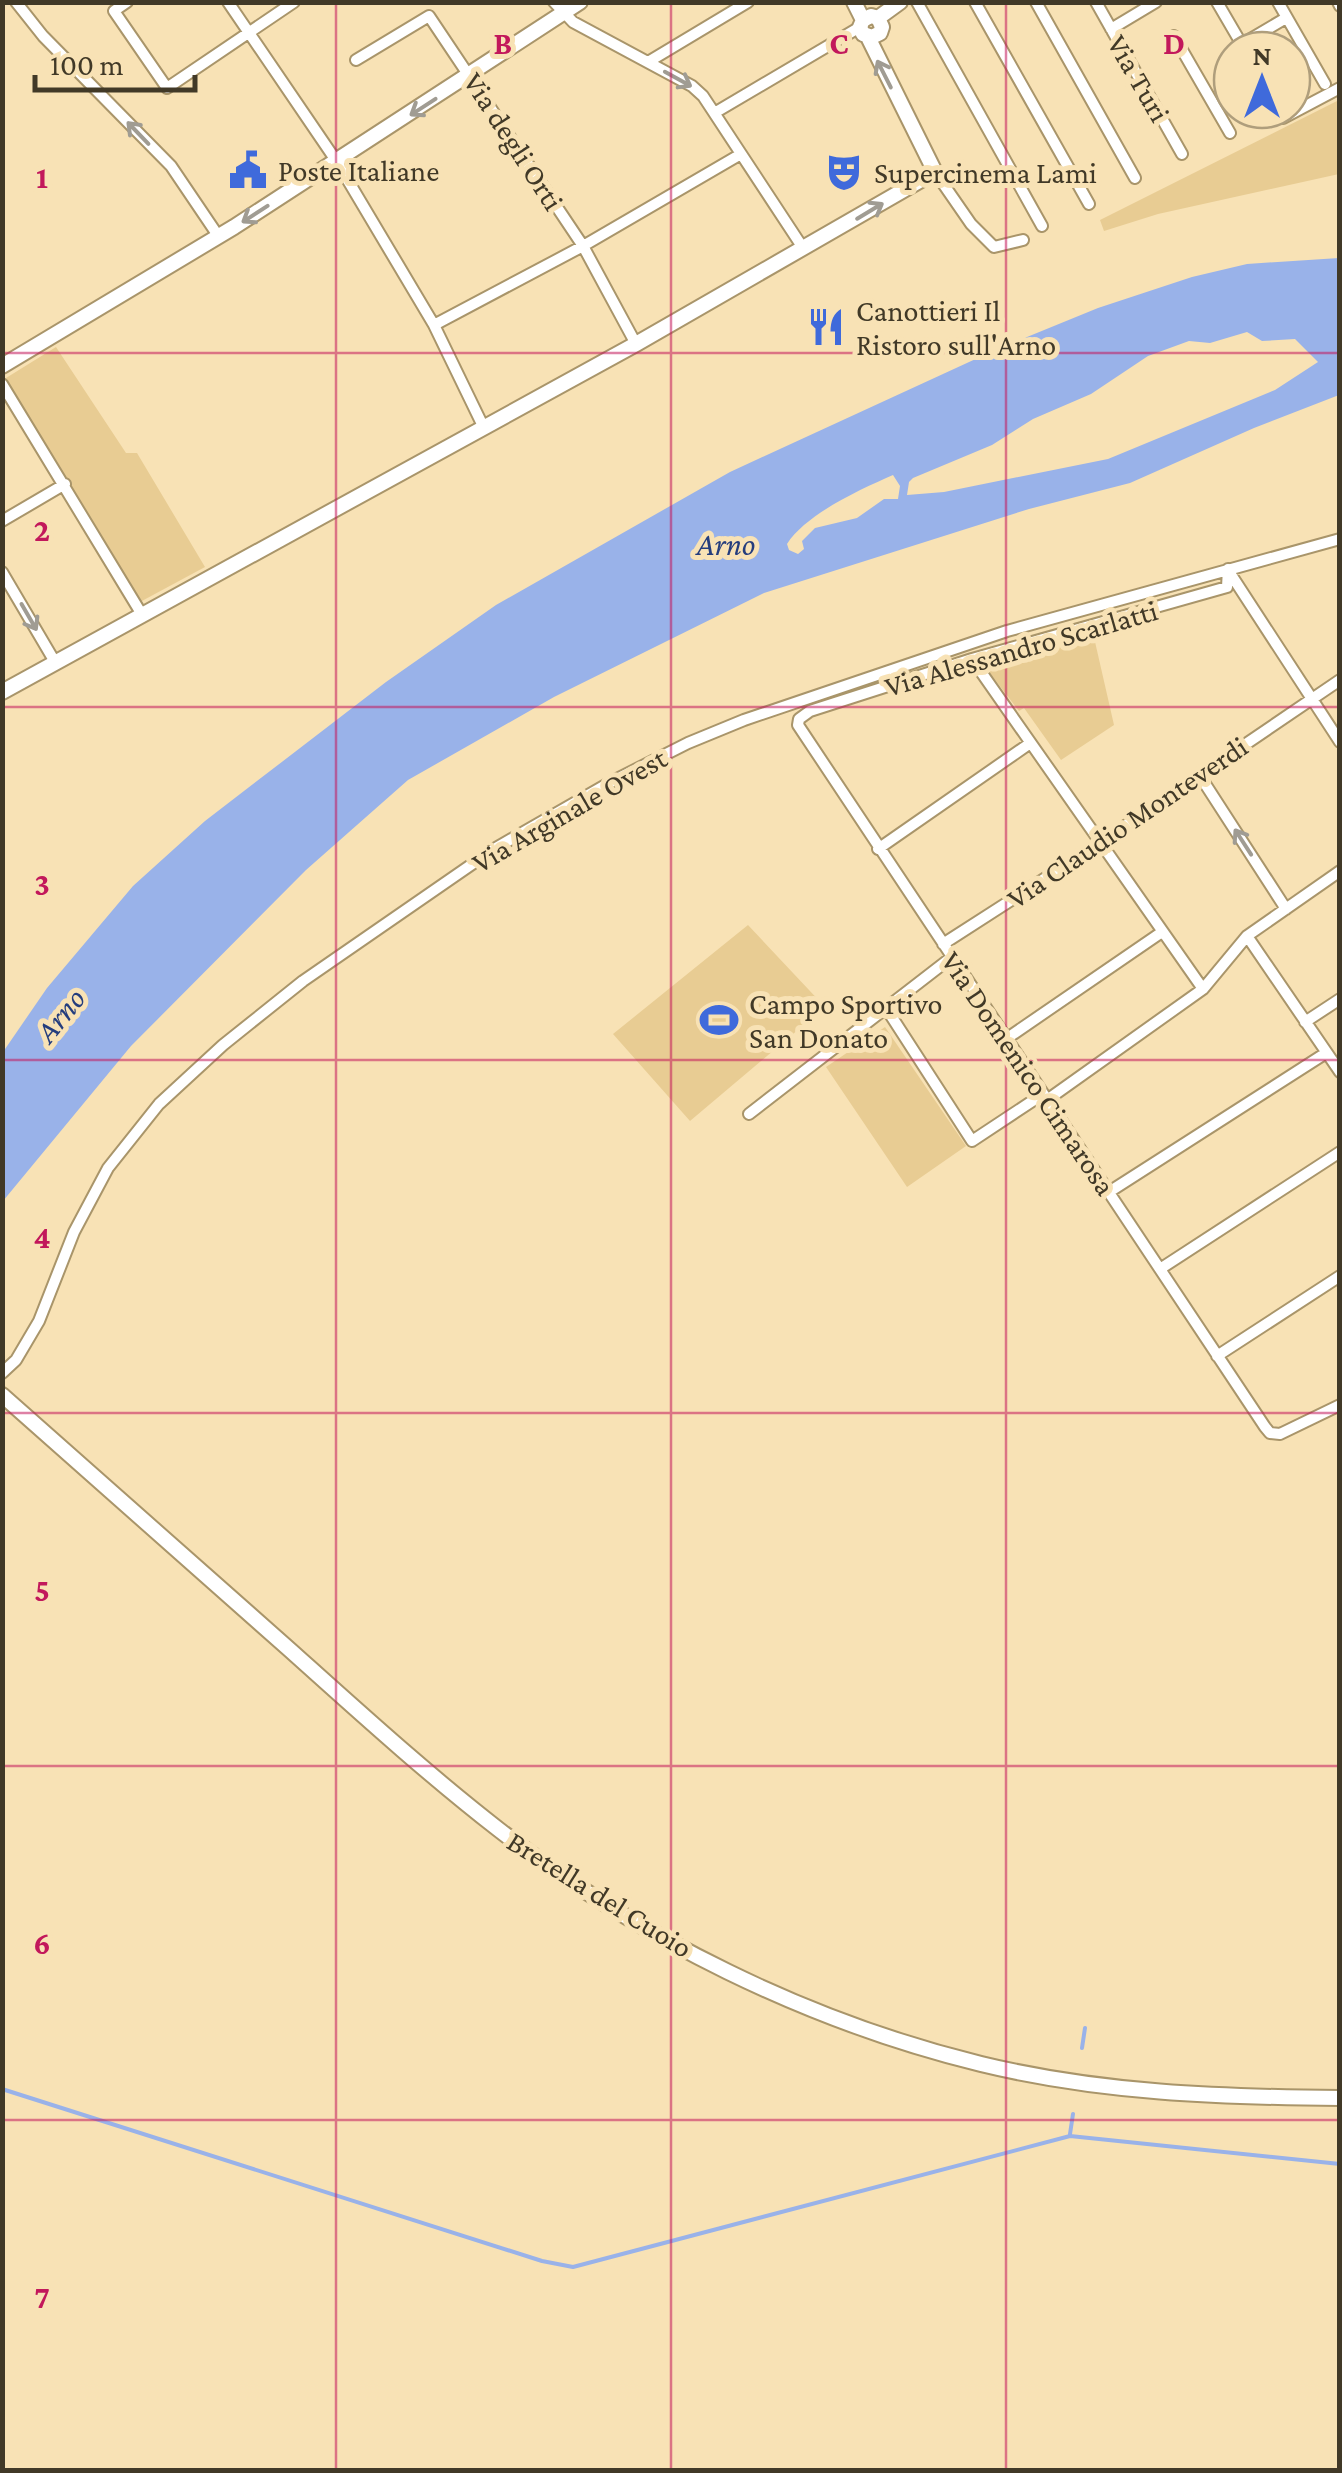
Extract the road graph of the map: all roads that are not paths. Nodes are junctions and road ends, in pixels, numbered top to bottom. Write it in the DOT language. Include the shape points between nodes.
graph roads {
  1 [pos="16,2"];
  2 [pos="127,2"];
  3 [pos="228,2"];
  4 [pos="294,2"];
  5 [pos="580,2"];
  6 [pos="748,2"];
  7 [pos="854,2"];
  8 [pos="900,2"];
  9 [pos="917,2"];
  10 [pos="975,2"];
  11 [pos="1036,2"];
  12 [pos="1096,2"];
  13 [pos="1156,2"];
  14 [pos="1217,2"];
  15 [pos="1278,2"];
  16 [pos="558,8"];
  17 [pos="1286,18"];
  18 [pos="867,26"];
  19 [pos="1111,29"];
  20 [pos="1234,30"];
  21 [pos="1269,30"];
  22 [pos="249,33"];
  23 [pos="1174,36"];
  24 [pos="356,60"];
  25 [pos="648,62"];
  26 [pos="471,76"];
  27 [pos="1325,84"];
  28 [pos="1340,88"];
  29 [pos="1312,103"];
  30 [pos="716,112"];
  31 [pos="1230,133"];
  32 [pos="741,154"];
  33 [pos="1182,154"];
  34 [pos="337,162"];
  35 [pos="935,172"];
  36 [pos="1134,178"];
  37 [pos="1089,204"];
  38 [pos="1042,226"];
  39 [pos="220,237"];
  40 [pos="1023,240"];
  41 [pos="583,246"];
  42 [pos="803,248"];
  43 [pos="434,325"];
  44 [pos="636,344"];
  45 [pos="2,366"];
  46 [pos="2,384"];
  47 [pos="483,426"];
  48 [pos="65,484"];
  49 [pos="2,522"];
  50 [pos="1340,539"];
  51 [pos="1228,569"];
  52 [pos="2,572"];
  53 [pos="141,613"];
  54 [pos="972,659"];
  55 [pos="55,662"];
  56 [pos="1340,680"];
  57 [pos="2,692"];
  58 [pos="1311,699"];
  59 [pos="799,719"];
  60 [pos="1340,742"];
  61 [pos="1029,744"];
  62 [pos="1200,776"];
  63 [pos="1100,843"];
  64 [pos="878,849"];
  65 [pos="1340,871"];
  66 [pos="1286,909"];
  67 [pos="1163,934"];
  68 [pos="1247,936"];
  69 [pos="943,944"];
  70 [pos="952,958"];
  71 [pos="1203,989"];
  72 [pos="1340,998"];
  73 [pos="886,1008"];
  74 [pos="1305,1022"];
  75 [pos="1006,1039"];
  76 [pos="1326,1054"];
  77 [pos="1340,1072"];
  78 [pos="1045,1097"];
  79 [pos="749,1114"];
  80 [pos="1340,1152"];
  81 [pos="1109,1192"];
  82 [pos="1160,1269"];
  83 [pos="1340,1276"];
  84 [pos="1217,1356"];
  85 [pos="2,1374"];
  86 [pos="2,1395"];
  87 [pos="1340,1405"];
  88 [pos="1340,2098"];
  39 -- 1 [label="street, one-way" via="171,166"];
  2 -- 22 [label="street" via="114,11 167,88"];
  3 -- 22 [label="street"];
  4 -- 22 [label="street"];
  5 -- 16 [label="main road"];
  6 -- 25 [label="street"];
  7 -- 18 [label="main road"];
  8 -- 18 [label="main road"];
  9 -- 38 [label="street"];
  10 -- 37 [label="street"];
  11 -- 36 [label="street"];
  12 -- 19 [label="street, Via Turi"];
  13 -- 19 [label="street"];
  14 -- 20 [label="street"];
  15 -- 17 [label="street"];
  16 -- 25 [label="street"];
  16 -- 26 [label="main road"];
  17 -- 21 [label="street"];
  17 -- 27 [label="street"];
  18 -- 30 [label="street"];
  35 -- 18 [label="main road, one-way"];
  19 -- 33 [label="street, Via Turi"];
  22 -- 34 [label="street"];
  23 -- 31 [label="street"];
  24 -- 26 [label="street, Via degli Orti" via="429,16"];
  25 -- 30 [label="street, one-way" via="692,86"];
  26 -- 34 [label="main road, one-way"];
  26 -- 41 [label="street, Via degli Orti"];
  28 -- 29 [label="street"];
  30 -- 32 [label="street"];
  32 -- 41 [label="street"];
  32 -- 42 [label="street"];
  34 -- 39 [label="main road, one-way"];
  34 -- 43 [label="street"];
  35 -- 40 [label="street" via="994,247"];
  42 -- 35 [label="main road, one-way"];
  39 -- 45 [label="main road"];
  41 -- 43 [label="street"];
  41 -- 44 [label="street, Via degli Orti"];
  42 -- 44 [label="main road"];
  43 -- 47 [label="street"];
  44 -- 47 [label="main road"];
  46 -- 48 [label="street"];
  47 -- 53 [label="main road"];
  48 -- 49 [label="street"];
  48 -- 53 [label="street"];
  50 -- 51 [label="street, Via Arginale Ovest"];
  51 -- 54 [label="street, Via Alessandro Scarlatti" via="1227,588"];
  51 -- 58 [label="street"];
  51 -- 85 [label="street, Via Arginale Ovest" via="1007,631 688,742 446,881 303,981 160,1104 108,1168 74,1232 40,1321"];
  52 -- 55 [label="street, one-way"];
  53 -- 55 [label="main road"];
  54 -- 59 [label="street, Via Alessandro Scarlatti"];
  54 -- 61 [label="street"];
  55 -- 57 [label="main road"];
  56 -- 58 [label="street, Via Claudio Monteverdi"];
  58 -- 60 [label="street"];
  58 -- 62 [label="street, Via Claudio Monteverdi"];
  59 -- 64 [label="street, Via Domenico Cimarosa" via="800,732"];
  61 -- 63 [label="street"];
  61 -- 64 [label="street"];
  62 -- 63 [label="street, Via Claudio Monteverdi"];
  66 -- 62 [label="street, one-way"];
  63 -- 67 [label="street"];
  63 -- 69 [label="street, Via Claudio Monteverdi"];
  64 -- 69 [label="street, Via Domenico Cimarosa"];
  65 -- 66 [label="street"];
  66 -- 68 [label="street"];
  67 -- 71 [label="street"];
  67 -- 75 [label="street"];
  68 -- 71 [label="street"];
  68 -- 74 [label="street"];
  69 -- 70 [label="street, Via Domenico Cimarosa"];
  70 -- 73 [label="street"];
  70 -- 75 [label="street, Via Domenico Cimarosa"];
  71 -- 78 [label="street"];
  72 -- 74 [label="street"];
  73 -- 78 [label="street" via="972,1142"];
  73 -- 79 [label="street"];
  74 -- 76 [label="street"];
  75 -- 78 [label="street, Via Domenico Cimarosa"];
  76 -- 77 [label="street"];
  76 -- 81 [label="street"];
  78 -- 81 [label="street, Via Domenico Cimarosa"];
  80 -- 82 [label="street"];
  81 -- 82 [label="street, Via Domenico Cimarosa"];
  82 -- 84 [label="street, Via Domenico Cimarosa"];
  83 -- 84 [label="street"];
  84 -- 87 [label="street, Via Domenico Cimarosa" via="1270,1433"];
  86 -- 88 [label="main road, Bretella del Cuoio" via="421,1766 542,1862 729,1974 872,2032 981,2064 1148,2092"];
}
